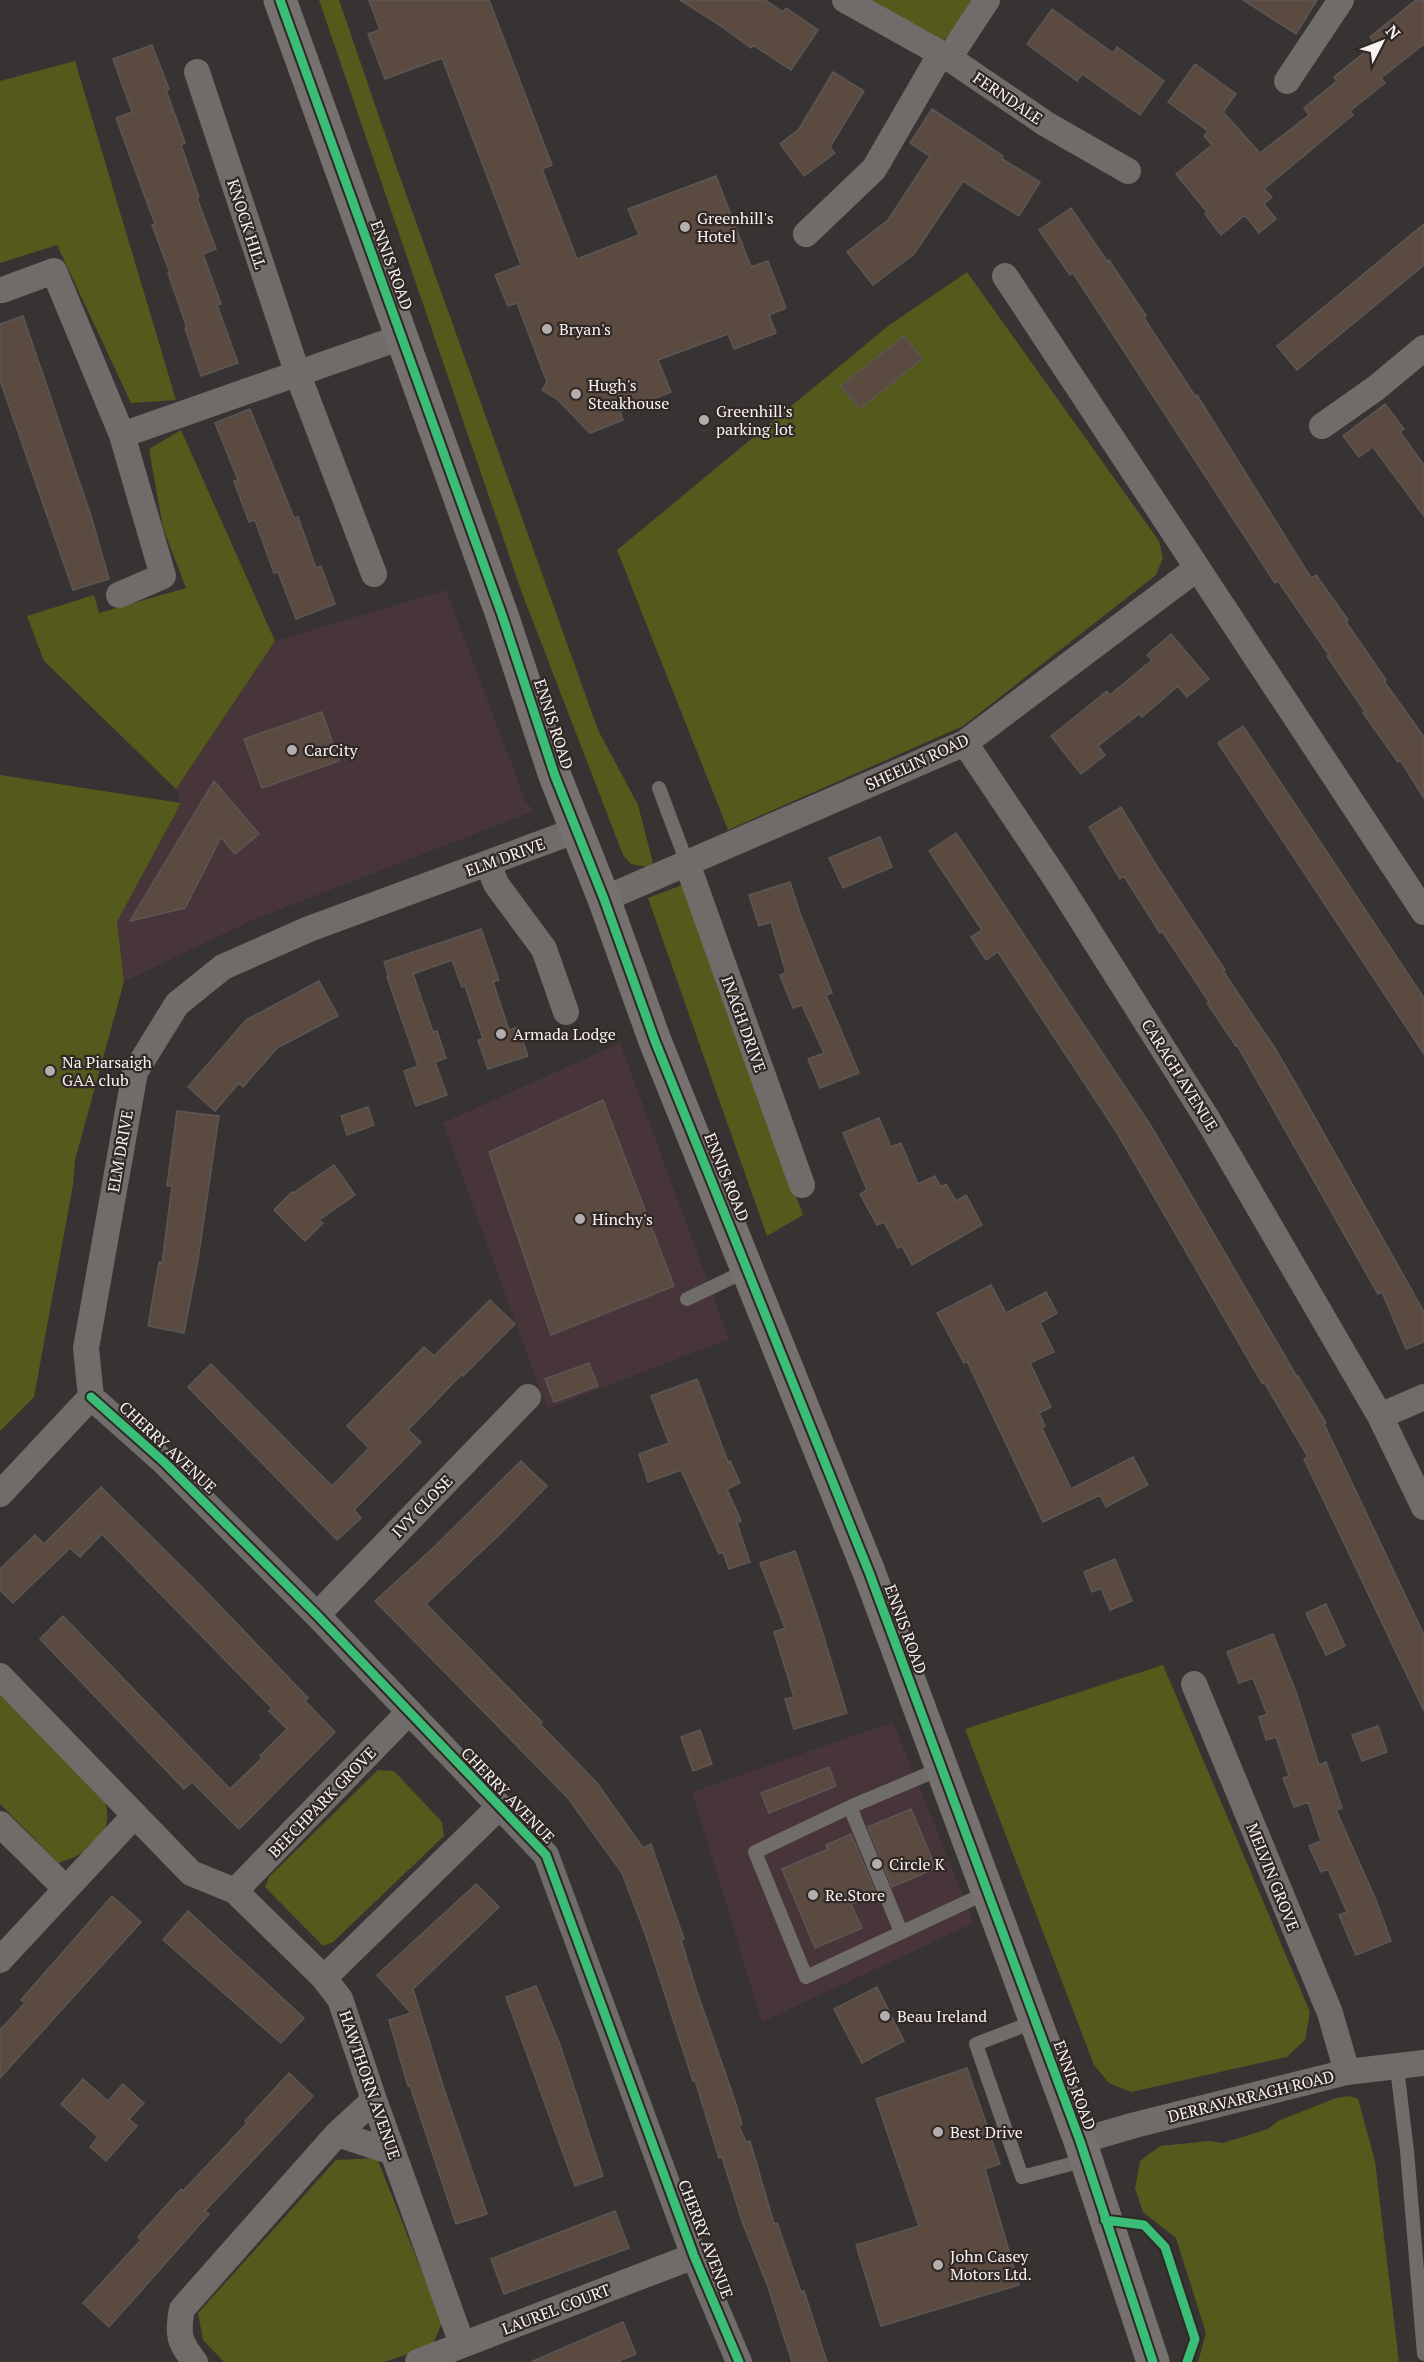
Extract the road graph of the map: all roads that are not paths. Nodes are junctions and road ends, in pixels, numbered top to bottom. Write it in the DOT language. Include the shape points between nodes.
graph roads {
  1 [pos="280,0"];
  2 [pos="845,0"];
  3 [pos="987,0"];
  4 [pos="1341,0"];
  5 [pos="944,56"];
  6 [pos="197,72"];
  7 [pos="1287,81"];
  8 [pos="1128,171"];
  9 [pos="806,234"];
  10 [pos="1005,276"];
  11 [pos="2,290"];
  12 [pos="402,337"];
  13 [pos="1421,357"];
  14 [pos="298,375"];
  15 [pos="1322,426"];
  16 [pos="122,435"];
  17 [pos="1196,568"];
  18 [pos="374,574"];
  19 [pos="119,595"];
  20 [pos="965,743"];
  21 [pos="659,788"];
  22 [pos="577,830"];
  23 [pos="488,863"];
  24 [pos="687,863"];
  25 [pos="604,899"];
  26 [pos="1424,912"];
  27 [pos="566,1012"];
  28 [pos="802,1185"];
  29 [pos="748,1270"];
  30 [pos="687,1299"];
  31 [pos="91,1396"];
  32 [pos="528,1397"];
  33 [pos="1424,1397"];
  34 [pos="1380,1416"];
  35 [pos="0,1494"];
  36 [pos="1424,1507"];
  37 [pos="317,1615"];
  38 [pos="0,1676"];
  39 [pos="1194,1684"];
  40 [pos="409,1712"];
  41 [pos="942,1768"];
  42 [pos="499,1807"];
  43 [pos="850,1807"];
  44 [pos="135,1815"];
  45 [pos="0,1824"];
  46 [pos="66,1889"];
  47 [pos="235,1892"];
  48 [pos="988,1892"];
  49 [pos="901,1932"];
  50 [pos="0,1960"];
  51 [pos="324,1978"];
  52 [pos="1036,2021"];
  53 [pos="1424,2063"];
  54 [pos="1396,2068"];
  55 [pos="1347,2072"];
  56 [pos="374,2100"];
  57 [pos="337,2134"];
  58 [pos="393,2151"];
  59 [pos="1083,2151"];
  60 [pos="694,2256"];
  61 [pos="462,2344"];
  62 [pos="1424,2354"];
  63 [pos="195,2362"];
  64 [pos="417,2362"];
  65 [pos="740,2362"];
  66 [pos="1153,2362"];
  1 -- 12 [label="main road, ENNIS ROAD"];
  2 -- 5 [label="street"];
  3 -- 5 [label="street"];
  4 -- 7 [label="street"];
  5 -- 8 [label="street, FERNDALE" via="1046,124"];
  5 -- 9 [label="street" via="874,169"];
  6 -- 14 [label="street, KNOCK HILL"];
  10 -- 17 [label="street"];
  11 -- 16 [label="street" via="54,271"];
  12 -- 14 [label="street"];
  12 -- 22 [label="main road, ENNIS ROAD"];
  13 -- 15 [label="street"];
  14 -- 16 [label="street"];
  14 -- 18 [label="street, KNOCK HILL"];
  16 -- 19 [label="street" via="163,576"];
  17 -- 20 [label="street, SHEELIN ROAD"];
  17 -- 26 [label="street"];
  20 -- 24 [label="street, SHEELIN ROAD"];
  20 -- 34 [label="street, CARAGH AVENUE" via="1208,1120"];
  21 -- 24 [label="lane"];
  22 -- 23 [label="street, ELM DRIVE"];
  22 -- 25 [label="main road, ENNIS ROAD"];
  23 -- 27 [label="street" via="496,884 544,949"];
  23 -- 31 [label="street, ELM DRIVE" via="309,929 224,968 177,1004 135,1071 87,1348"];
  24 -- 25 [label="street, SHEELIN ROAD"];
  24 -- 28 [label="street, INAGH DRIVE"];
  25 -- 29 [label="main road, ENNIS ROAD" via="655,1041"];
  29 -- 30 [label="lane"];
  29 -- 41 [label="main road, ENNIS ROAD" via="869,1572"];
  31 -- 35 [label="street"];
  31 -- 37 [label="street, CHERRY AVENUE" via="165,1461"];
  32 -- 37 [label="street, IVY CLOSE"];
  33 -- 34 [label="street"];
  34 -- 36 [label="street"];
  37 -- 40 [label="street, CHERRY AVENUE"];
  38 -- 44 [label="street, HAWTHORN AVENUE"];
  39 -- 55 [label="street, MELVIN GROVE" via="1329,2013"];
  40 -- 42 [label="street, CHERRY AVENUE"];
  40 -- 47 [label="street, BEECHPARK GROVE"];
  41 -- 43 [label="lane"];
  41 -- 48 [label="main road, ENNIS ROAD"];
  42 -- 51 [label="street"];
  42 -- 60 [label="street, CHERRY AVENUE" via="546,1856"];
  43 -- 49 [label="lane"];
  43 -- 49 [label="lane" via="755,1852 806,1977"];
  44 -- 46 [label="street"];
  44 -- 47 [label="street, HAWTHORN AVENUE" via="191,1873"];
  45 -- 46 [label="street"];
  46 -- 50 [label="street"];
  47 -- 51 [label="street, HAWTHORN AVENUE"];
  48 -- 49 [label="lane"];
  48 -- 52 [label="main road, ENNIS ROAD"];
  51 -- 56 [label="street, HAWTHORN AVENUE" via="340,1999"];
  52 -- 59 [label="main road, ENNIS ROAD"];
  52 -- 59 [label="lane" via="976,2044 1022,2177"];
  53 -- 54 [label="street, DERRAVARRAGH ROAD"];
  54 -- 55 [label="street, DERRAVARRAGH ROAD"];
  54 -- 62 [label="lane"];
  55 -- 59 [label="street, DERRAVARRAGH ROAD" via="1135,2125"];
  56 -- 57 [label="street"];
  56 -- 58 [label="street, HAWTHORN AVENUE"];
  57 -- 58 [label="street"];
  57 -- 63 [label="street" via="182,2309 178,2328 181,2344"];
  58 -- 61 [label="street, HAWTHORN AVENUE"];
  59 -- 66 [label="main road, ENNIS ROAD"];
  60 -- 61 [label="street, LAUREL COURT"];
  60 -- 65 [label="street, CHERRY AVENUE"];
  61 -- 64 [label="street, LAUREL COURT"];
}
